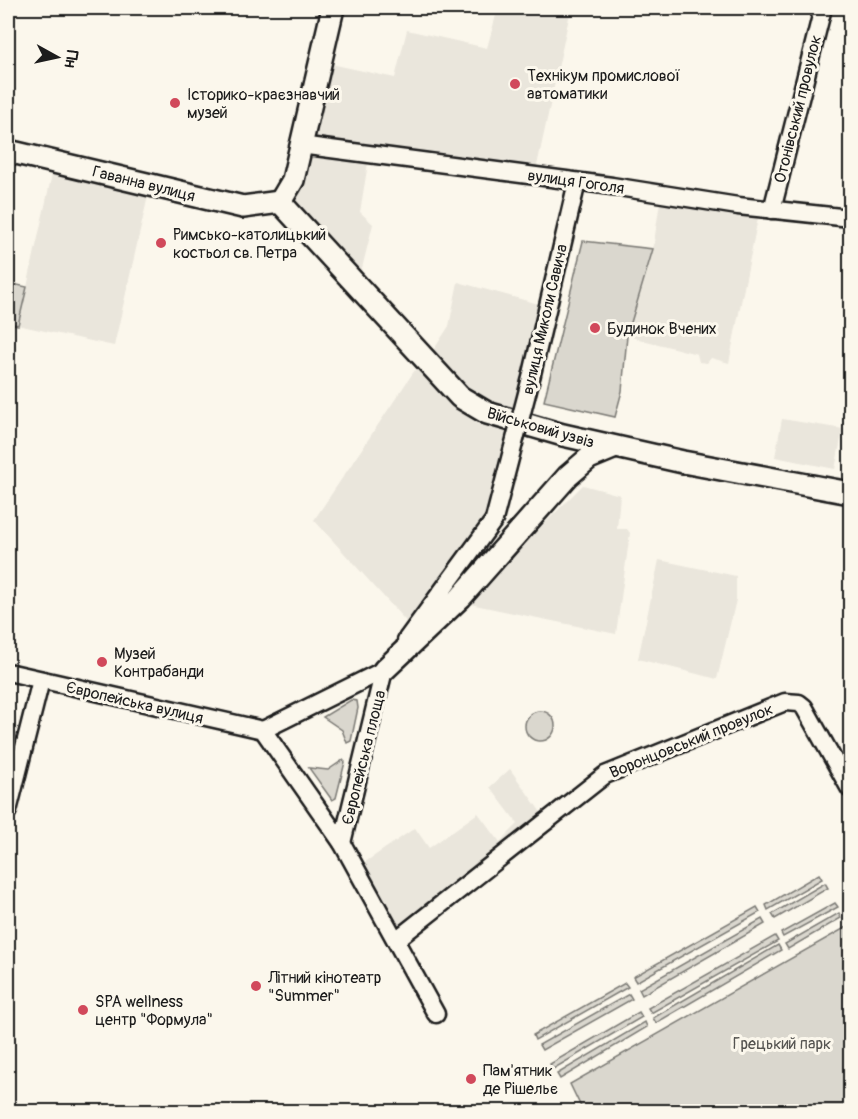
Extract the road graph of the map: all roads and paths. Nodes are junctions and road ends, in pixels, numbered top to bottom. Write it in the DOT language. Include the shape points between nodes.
graph roads {
  1 [pos="333,8"];
  2 [pos="823,8"];
  3 [pos="300,146"];
  4 [pos="8,151"];
  5 [pos="577,182"];
  6 [pos="280,202"];
  7 [pos="772,210"];
  8 [pos="850,218"];
  9 [pos="613,448"];
  10 [pos="850,493"];
  11 [pos="384,670"];
  12 [pos="8,672"];
  13 [pos="41,680"];
  14 [pos="263,730"];
  15 [pos="850,789"];
  16 [pos="8,811"];
  17 [pos="342,843"];
  18 [pos="396,940"];
  19 [pos="436,1014"];
  1 -- 3 [label="street"];
  2 -- 7 [label="street, Отонівський провулок"];
  3 -- 5 [label="street, вулиця Гоголя"];
  3 -- 6 [label="street" via="293,180"];
  4 -- 6 [label="street, Гаванна вулиця" via="243,207"];
  5 -- 7 [label="street, вулиця Гоголя"];
  5 -- 11 [label="street, вулиця Миколи Савича, bridge" via="494,520"];
  6 -- 9 [label="street, Військовий узвіз" via="460,397 487,413"];
  7 -- 8 [label="street, вулиця Гоголя"];
  9 -- 10 [label="street, Військовий узвіз"];
  9 -- 11 [label="street" via="589,458 568,476 453,605"];
  11 -- 14 [label="street, Європейська площа"];
  11 -- 17 [label="street, Європейська площа"];
  12 -- 13 [label="street, Європейська вулиця"];
  13 -- 14 [label="street, Європейська вулиця"];
  13 -- 16 [label="street"];
  14 -- 17 [label="street, Європейська площа"];
  15 -- 18 [label="street, Воронцовський провулок" via="804,707 785,702 605,775"];
  17 -- 18 [label="street"];
  18 -- 19 [label="street"];
}
